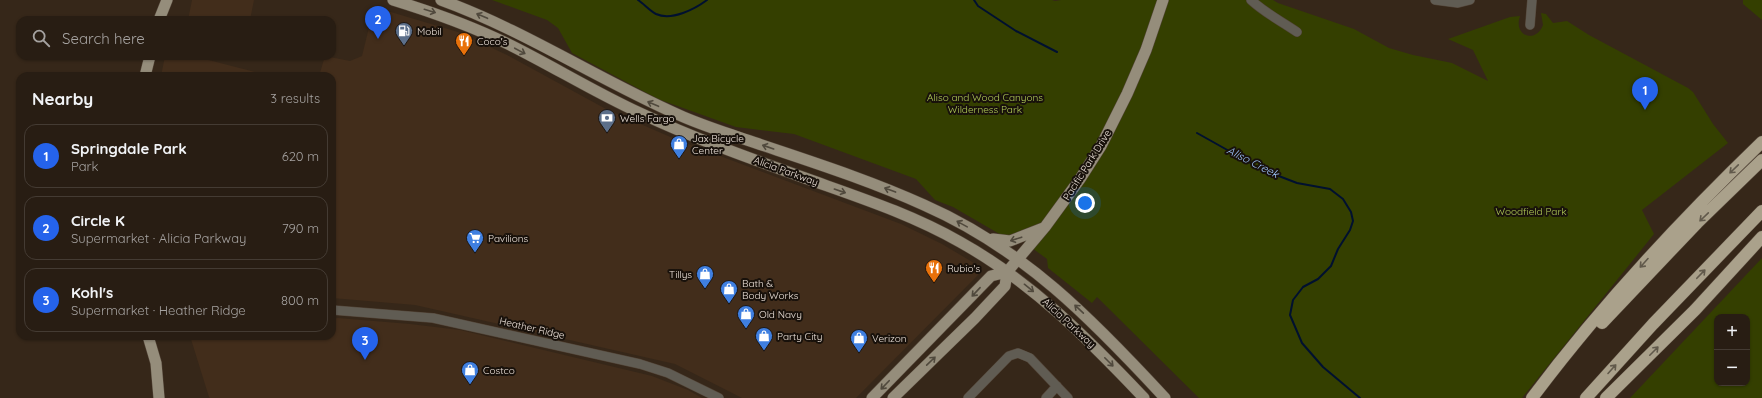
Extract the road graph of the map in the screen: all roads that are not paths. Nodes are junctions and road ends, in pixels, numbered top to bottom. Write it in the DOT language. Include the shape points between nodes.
graph roads {
  1 [pos="167,0"];
  2 [pos="393,0"];
  3 [pos="441,0"];
  4 [pos="1163,0"];
  5 [pos="1251,0"];
  6 [pos="1435,0"];
  7 [pos="1470,0"];
  8 [pos="1532,0"];
  9 [pos="161,16"];
  10 [pos="1530,25"];
  11 [pos="1297,32"];
  12 [pos="149,60"];
  13 [pos="146,72"];
  14 [pos="1762,142"];
  15 [pos="1762,160"];
  16 [pos="1762,211"];
  17 [pos="1045,227"];
  18 [pos="986,237"];
  19 [pos="1762,237"];
  20 [pos="1019,259"];
  21 [pos="1007,272"];
  22 [pos="336,310"];
  23 [pos="149,340"];
  24 [pos="1057,386"];
  25 [pos="159,398"];
  26 [pos="719,398"];
  27 [pos="872,398"];
  28 [pos="894,398"];
  29 [pos="968,398"];
  30 [pos="1046,398"];
  31 [pos="1068,398"];
  32 [pos="1144,398"];
  33 [pos="1165,398"];
  34 [pos="1533,398"];
  35 [pos="1586,398"];
  36 [pos="1606,398"];
  1 -- 9 [label="main road"];
  2 -- 21 [label="main road, Alicia Parkway, one-way" via="447,17 480,31 660,122 920,221 962,243"];
  18 -- 3 [label="main road, Alicia Parkway, one-way" via="895,192 689,120 614,85 486,18"];
  4 -- 17 [label="main road, Pacific Park Drive" via="1140,63 1101,146"];
  5 -- 11 [label="street" via="1263,11"];
  6 -- 7 [label="street" via="1458,3"];
  8 -- 10 [label="street"];
  12 -- 13 [label="main road"];
  14 -- 34 [label="highway, one-way" via="1666,239 1569,348"];
  15 -- 34 [label="highway, one-way" via="1697,223"];
  35 -- 16 [label="highway, one-way"];
  17 -- 18 [label="main road, one-way" via="1009,241"];
  17 -- 20 [label="main road, Pacific Park Drive"];
  18 -- 20 [label="main road, Alicia Parkway"];
  36 -- 19 [label="highway, one-way" via="1695,310"];
  20 -- 21 [label="main road, Pacific Park Drive"];
  33 -- 20 [label="main road, Alicia Parkway, one-way" via="1100,329 1057,289"];
  21 -- 27 [label="main road, Pacific Park Drive, one-way" via="991,276"];
  28 -- 21 [label="main road, Pacific Park Drive, one-way" via="1004,287"];
  21 -- 32 [label="main road, Alicia Parkway, one-way" via="1051,305"];
  22 -- 26 [label="street, Heather Ridge" via="433,318 624,360 668,373"];
  23 -- 25 [label="main road" via="156,363"];
  24 -- 29 [label="street" via="1030,358 1018,353 1009,356"];
  24 -- 30 [label="street"];
  24 -- 31 [label="street"];
}
